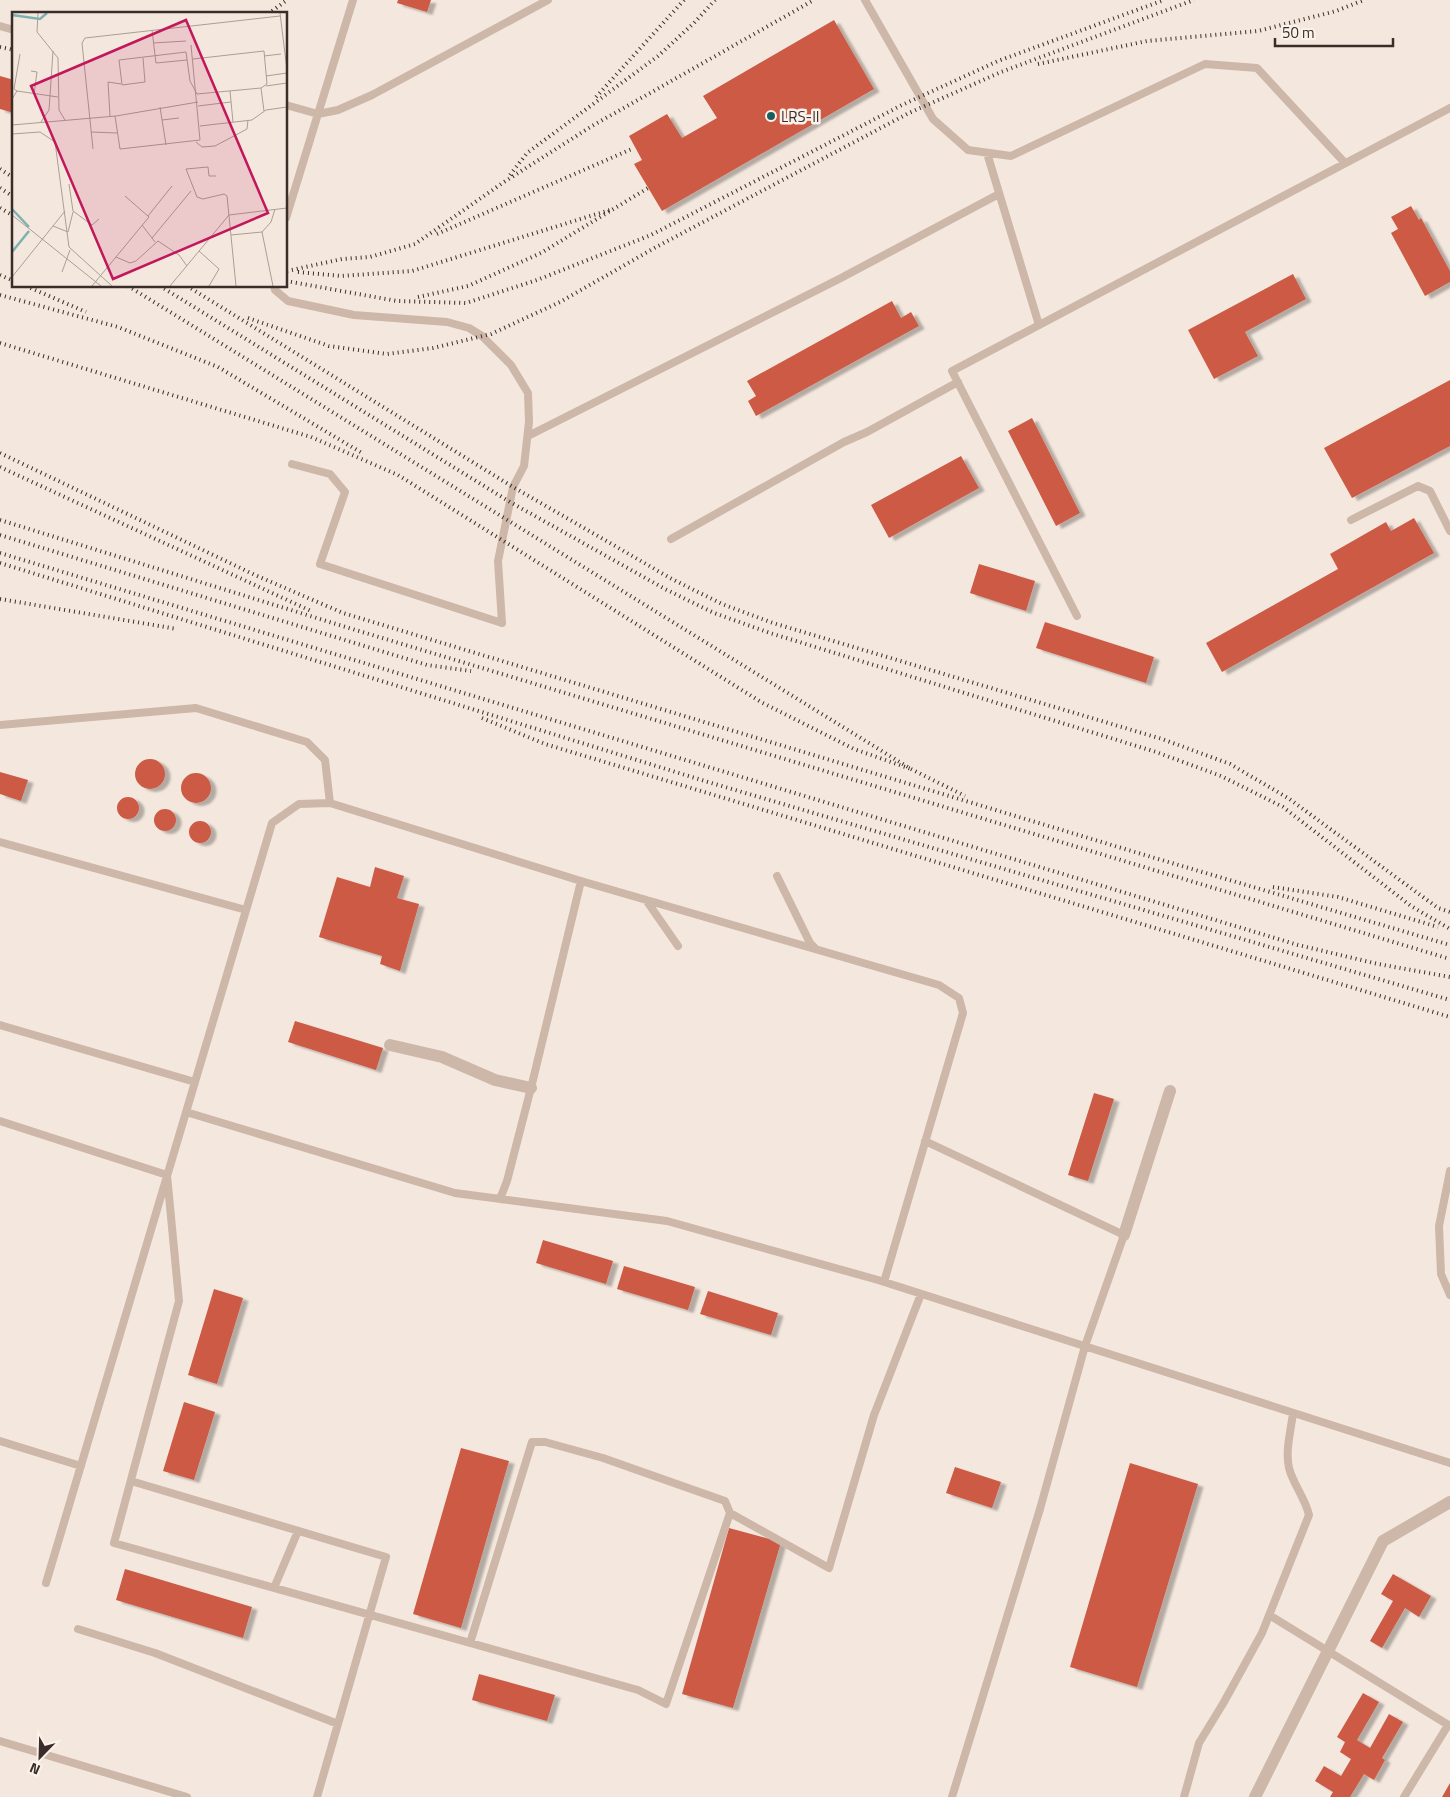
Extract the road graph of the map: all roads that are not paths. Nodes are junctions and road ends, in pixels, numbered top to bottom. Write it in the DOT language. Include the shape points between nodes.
graph roads {
  1 [pos="352,0"];
  2 [pos="548,0"];
  3 [pos="865,0"];
  4 [pos="288,106"];
  5 [pos="1450,108"];
  6 [pos="318,114"];
  7 [pos="987,153"];
  8 [pos="1345,163"];
  9 [pos="1000,194"];
  10 [pos="288,212"];
  11 [pos="274,288"];
  12 [pos="1039,325"];
  13 [pos="958,382"];
  14 [pos="528,436"];
  15 [pos="292,464"];
  16 [pos="1351,520"];
  17 [pos="1450,531"];
  18 [pos="671,539"];
  19 [pos="1078,616"];
  20 [pos="0,725"];
  21 [pos="330,803"];
  22 [pos="0,842"];
  23 [pos="777,876"];
  24 [pos="581,881"];
  25 [pos="646,900"];
  26 [pos="246,910"];
  27 [pos="678,946"];
  28 [pos="818,950"];
  29 [pos="0,1025"];
  30 [pos="390,1045"];
  31 [pos="195,1082"];
  32 [pos="531,1088"];
  33 [pos="1170,1092"];
  34 [pos="186,1112"];
  35 [pos="0,1121"];
  36 [pos="925,1141"];
  37 [pos="1450,1171"];
  38 [pos="167,1175"];
  39 [pos="500,1199"];
  40 [pos="1124,1235"];
  41 [pos="884,1282"];
  42 [pos="921,1294"];
  43 [pos="1450,1295"];
  44 [pos="1085,1346"];
  45 [pos="1293,1413"];
  46 [pos="0,1441"];
  47 [pos="1450,1463"];
  48 [pos="81,1466"];
  49 [pos="131,1481"];
  50 [pos="1450,1502"];
  51 [pos="730,1513"];
  52 [pos="298,1531"];
  53 [pos="46,1583"];
  54 [pos="274,1588"];
  55 [pos="370,1615"];
  56 [pos="1269,1615"];
  57 [pos="78,1629"];
  58 [pos="470,1643"];
  59 [pos="1329,1652"];
  60 [pos="338,1724"];
  61 [pos="1449,1726"];
  62 [pos="0,1741"];
  63 [pos="187,1797"];
  64 [pos="317,1797"];
  65 [pos="952,1797"];
  66 [pos="1184,1797"];
  67 [pos="1255,1797"];
  68 [pos="1404,1797"];
  1 -- 6 [label="lane"];
  2 -- 6 [label="lane" via="372,95 338,110"];
  3 -- 7 [label="lane" via="933,119 968,150"];
  4 -- 6 [label="lane"];
  5 -- 8 [label="lane"];
  6 -- 10 [label="lane"];
  7 -- 8 [label="lane" via="1011,156 1205,64 1258,68"];
  7 -- 9 [label="lane"];
  8 -- 12 [label="lane"];
  9 -- 12 [label="lane"];
  9 -- 14 [label="lane"];
  11 -- 14 [label="lane" via="288,301 347,314 447,322 469,328 482,336 511,365 528,393"];
  12 -- 13 [label="lane" via="952,371"];
  13 -- 18 [label="lane"];
  13 -- 19 [label="lane"];
  14 -- 15 [label="lane" via="524,466 513,487 499,554 502,624 320,564 345,492 330,474"];
  16 -- 17 [label="lane" via="1418,486 1430,491"];
  20 -- 21 [label="lane" via="196,708 307,742 325,760"];
  21 -- 24 [label="lane"];
  21 -- 26 [label="lane" via="299,804 272,823"];
  22 -- 26 [label="lane"];
  23 -- 28 [label="lane" via="810,943"];
  24 -- 25 [label="lane"];
  24 -- 32 [label="lane"];
  25 -- 27 [label="lane"];
  25 -- 28 [label="lane"];
  26 -- 31 [label="lane"];
  28 -- 36 [label="lane" via="939,985 959,998 963,1013"];
  29 -- 31 [label="lane"];
  30 -- 32 [label="street" via="442,1057 495,1080"];
  31 -- 34 [label="lane"];
  32 -- 39 [label="lane"];
  33 -- 40 [label="street"];
  34 -- 38 [label="lane"];
  34 -- 39 [label="lane" via="455,1193"];
  35 -- 38 [label="lane"];
  36 -- 40 [label="lane"];
  36 -- 41 [label="lane"];
  37 -- 43 [label="lane" via="1439,1226 1441,1274"];
  38 -- 48 [label="lane"];
  38 -- 49 [label="lane" via="179,1301"];
  39 -- 41 [label="lane" via="667,1221"];
  40 -- 44 [label="lane"];
  41 -- 42 [label="lane"];
  42 -- 44 [label="lane"];
  42 -- 51 [label="lane" via="874,1415 829,1568"];
  44 -- 45 [label="lane"];
  44 -- 65 [label="lane" via="1040,1509"];
  45 -- 47 [label="lane"];
  45 -- 56 [label="lane" via="1289,1468 1309,1515"];
  46 -- 48 [label="lane"];
  48 -- 53 [label="lane"];
  49 -- 52 [label="lane"];
  49 -- 54 [label="lane" via="114,1542"];
  50 -- 59 [label="street" via="1384,1541"];
  51 -- 58 [label="lane" via="666,1704 638,1690"];
  51 -- 58 [label="lane" via="725,1501 706,1494 603,1458 545,1442 532,1442"];
  52 -- 54 [label="lane"];
  52 -- 55 [label="lane" via="386,1557"];
  54 -- 55 [label="lane"];
  55 -- 58 [label="lane"];
  55 -- 60 [label="lane"];
  56 -- 59 [label="lane"];
  56 -- 66 [label="lane" via="1199,1743"];
  57 -- 60 [label="lane" via="155,1654"];
  59 -- 61 [label="lane"];
  59 -- 67 [label="street"];
  60 -- 64 [label="lane"];
  61 -- 68 [label="lane"];
  62 -- 63 [label="lane"];
}
